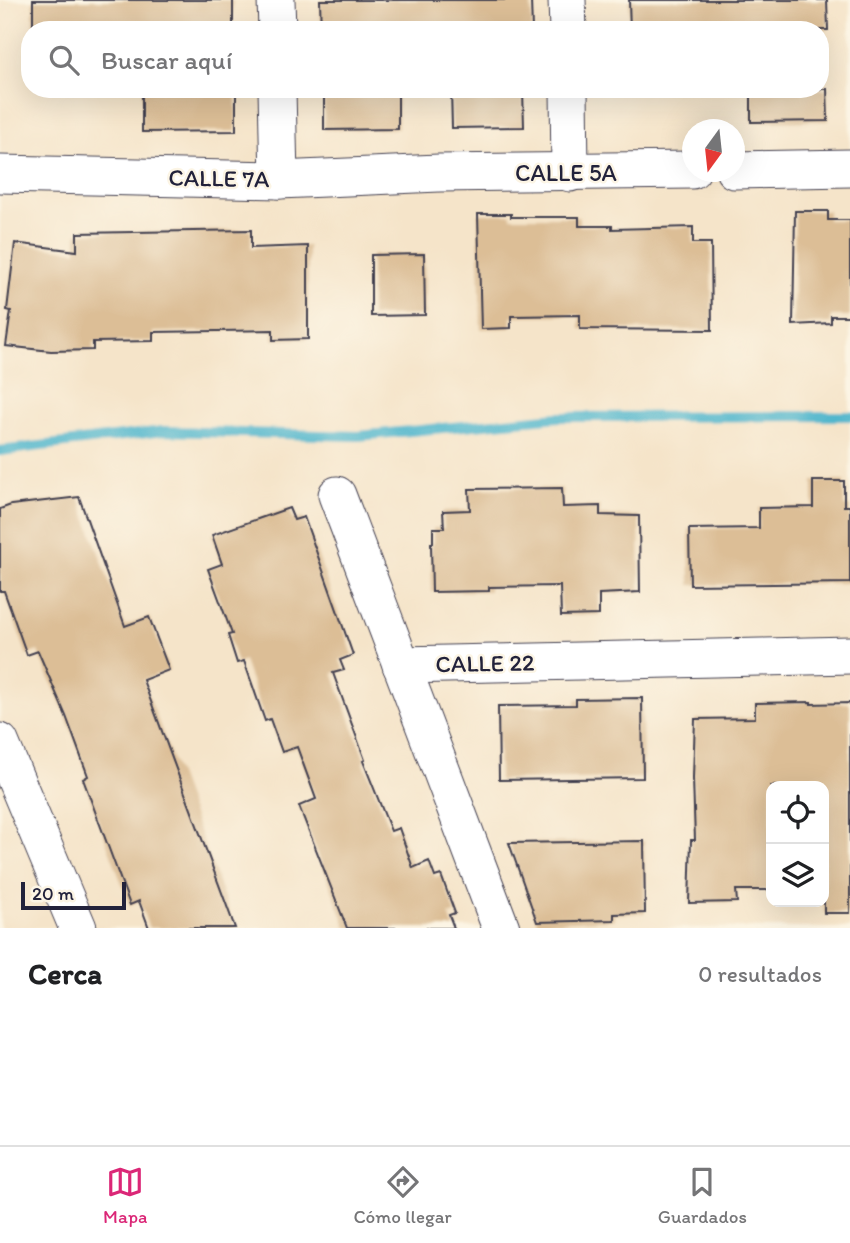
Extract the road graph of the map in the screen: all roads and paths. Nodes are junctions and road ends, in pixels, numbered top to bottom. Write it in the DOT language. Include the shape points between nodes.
graph roads {
  1 [pos="276,0"];
  2 [pos="567,0"];
  3 [pos="276,21"];
  4 [pos="568,21"];
  5 [pos="277,98"];
  6 [pos="569,98"];
  7 [pos="850,168"];
  8 [pos="682,170"];
  9 [pos="745,170"];
  10 [pos="439,173"];
  11 [pos="570,173"];
  12 [pos="0,174"];
  13 [pos="279,180"];
  14 [pos="337,495"];
  15 [pos="850,655"];
  16 [pos="401,665"];
  17 [pos="1,745"];
  18 [pos="72,914"];
  19 [pos="500,928"];
  1 -- 3 [label="street"];
  2 -- 4 [label="street"];
  5 -- 13 [label="street"];
  6 -- 11 [label="street"];
  7 -- 9 [label="street"];
  8 -- 11 [label="street, CALLE 5A"];
  10 -- 11 [label="street, CALLE 5A"];
  10 -- 13 [label="street, CALLE 7A"];
  12 -- 13 [label="street, CALLE 7A"];
  14 -- 16 [label="street"];
  15 -- 16 [label="street, CALLE 22"];
  16 -- 19 [label="street, CALLE 22"];
  17 -- 18 [label="street"];
}
